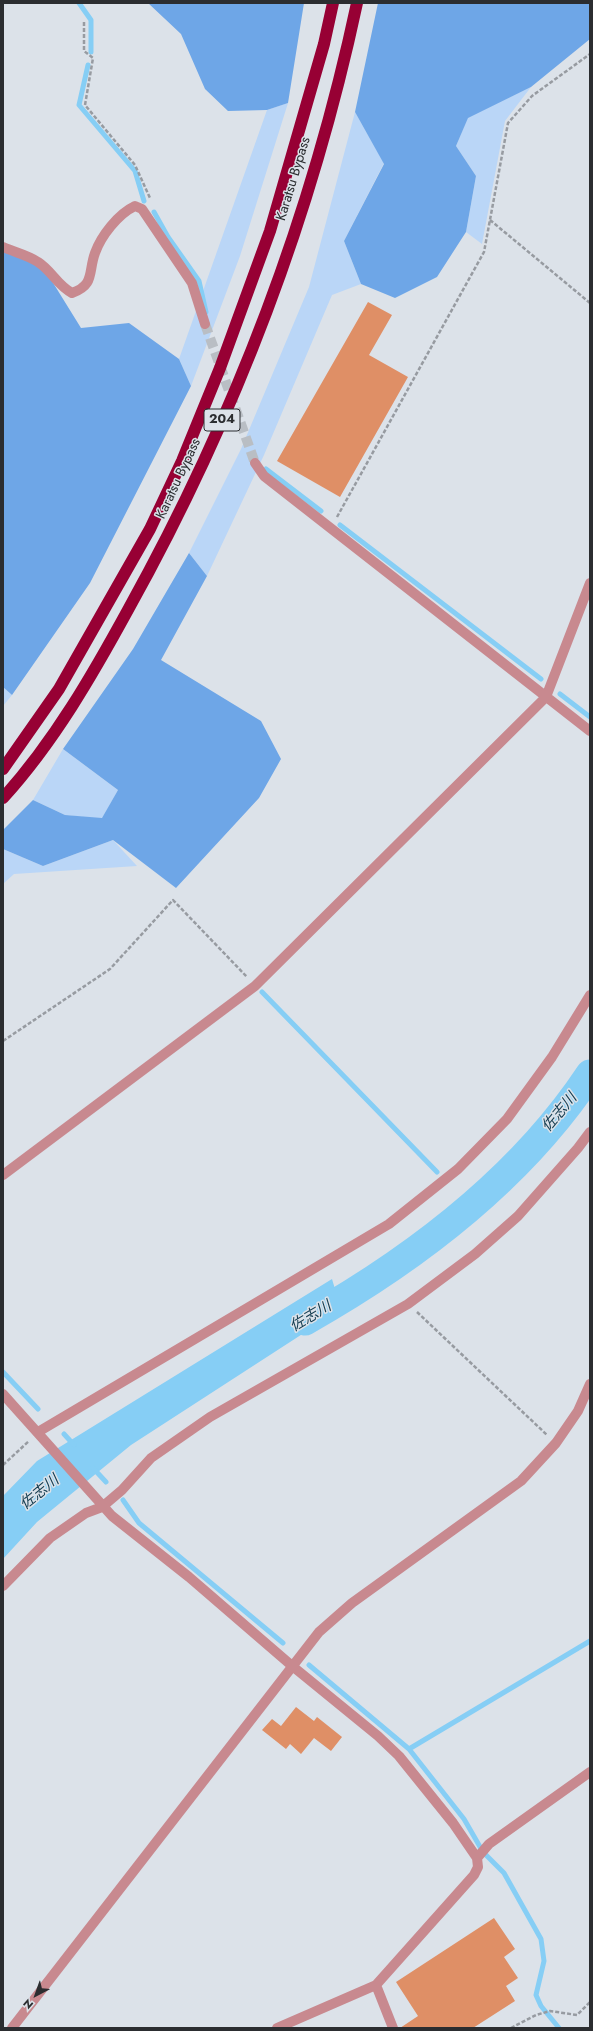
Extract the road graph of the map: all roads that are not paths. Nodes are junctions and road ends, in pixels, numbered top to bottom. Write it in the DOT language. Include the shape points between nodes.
graph roads {
  1 [pos="333,3"];
  2 [pos="357,3"];
  3 [pos="3,247"];
  4 [pos="206,324"];
  5 [pos="255,463"];
  6 [pos="590,582"];
  7 [pos="546,697"];
  8 [pos="590,731"];
  9 [pos="3,769"];
  10 [pos="3,798"];
  11 [pos="590,995"];
  12 [pos="590,1132"];
  13 [pos="3,1175"];
  14 [pos="590,1384"];
  15 [pos="3,1394"];
  16 [pos="38,1432"];
  17 [pos="102,1507"];
  18 [pos="3,1586"];
  19 [pos="291,1665"];
  20 [pos="590,1772"];
  21 [pos="477,1858"];
  22 [pos="376,1985"];
  23 [pos="12,2028"];
  24 [pos="277,2028"];
  25 [pos="393,2028"];
  1 -- 9 [label="highway, Karatsu Bypass / 204" via="324,44 270,231 182,461 150,529 59,690"];
  2 -- 10 [label="highway, Karatsu Bypass / 204" via="344,63 294,233 272,297 198,477 167,540 103,655 27,772"];
  3 -- 4 [label="street" via="37,262 62,288 72,293 82,290 89,282 95,253 104,237 126,210 135,206 142,209 192,283"];
  5 -- 7 [label="street" via="264,476"];
  6 -- 7 [label="street"];
  7 -- 8 [label="street"];
  7 -- 13 [label="street" via="255,986"];
  11 -- 16 [label="street" via="552,1057 507,1119 458,1169 389,1224"];
  12 -- 17 [label="street" via="518,1216 475,1254 408,1304 210,1416 151,1458 122,1490"];
  14 -- 19 [label="street" via="578,1411 556,1443 521,1481 352,1603 319,1632"];
  15 -- 16 [label="street"];
  16 -- 17 [label="street"];
  17 -- 18 [label="street" via="86,1513 50,1538"];
  17 -- 19 [label="street" via="189,1577"];
  19 -- 21 [label="street" via="399,1756 453,1823"];
  19 -- 23 [label="street"];
  20 -- 21 [label="street" via="489,1844"];
  21 -- 22 [label="street" via="478,1867 474,1875"];
  22 -- 24 [label="street"];
  22 -- 25 [label="street"];
}
